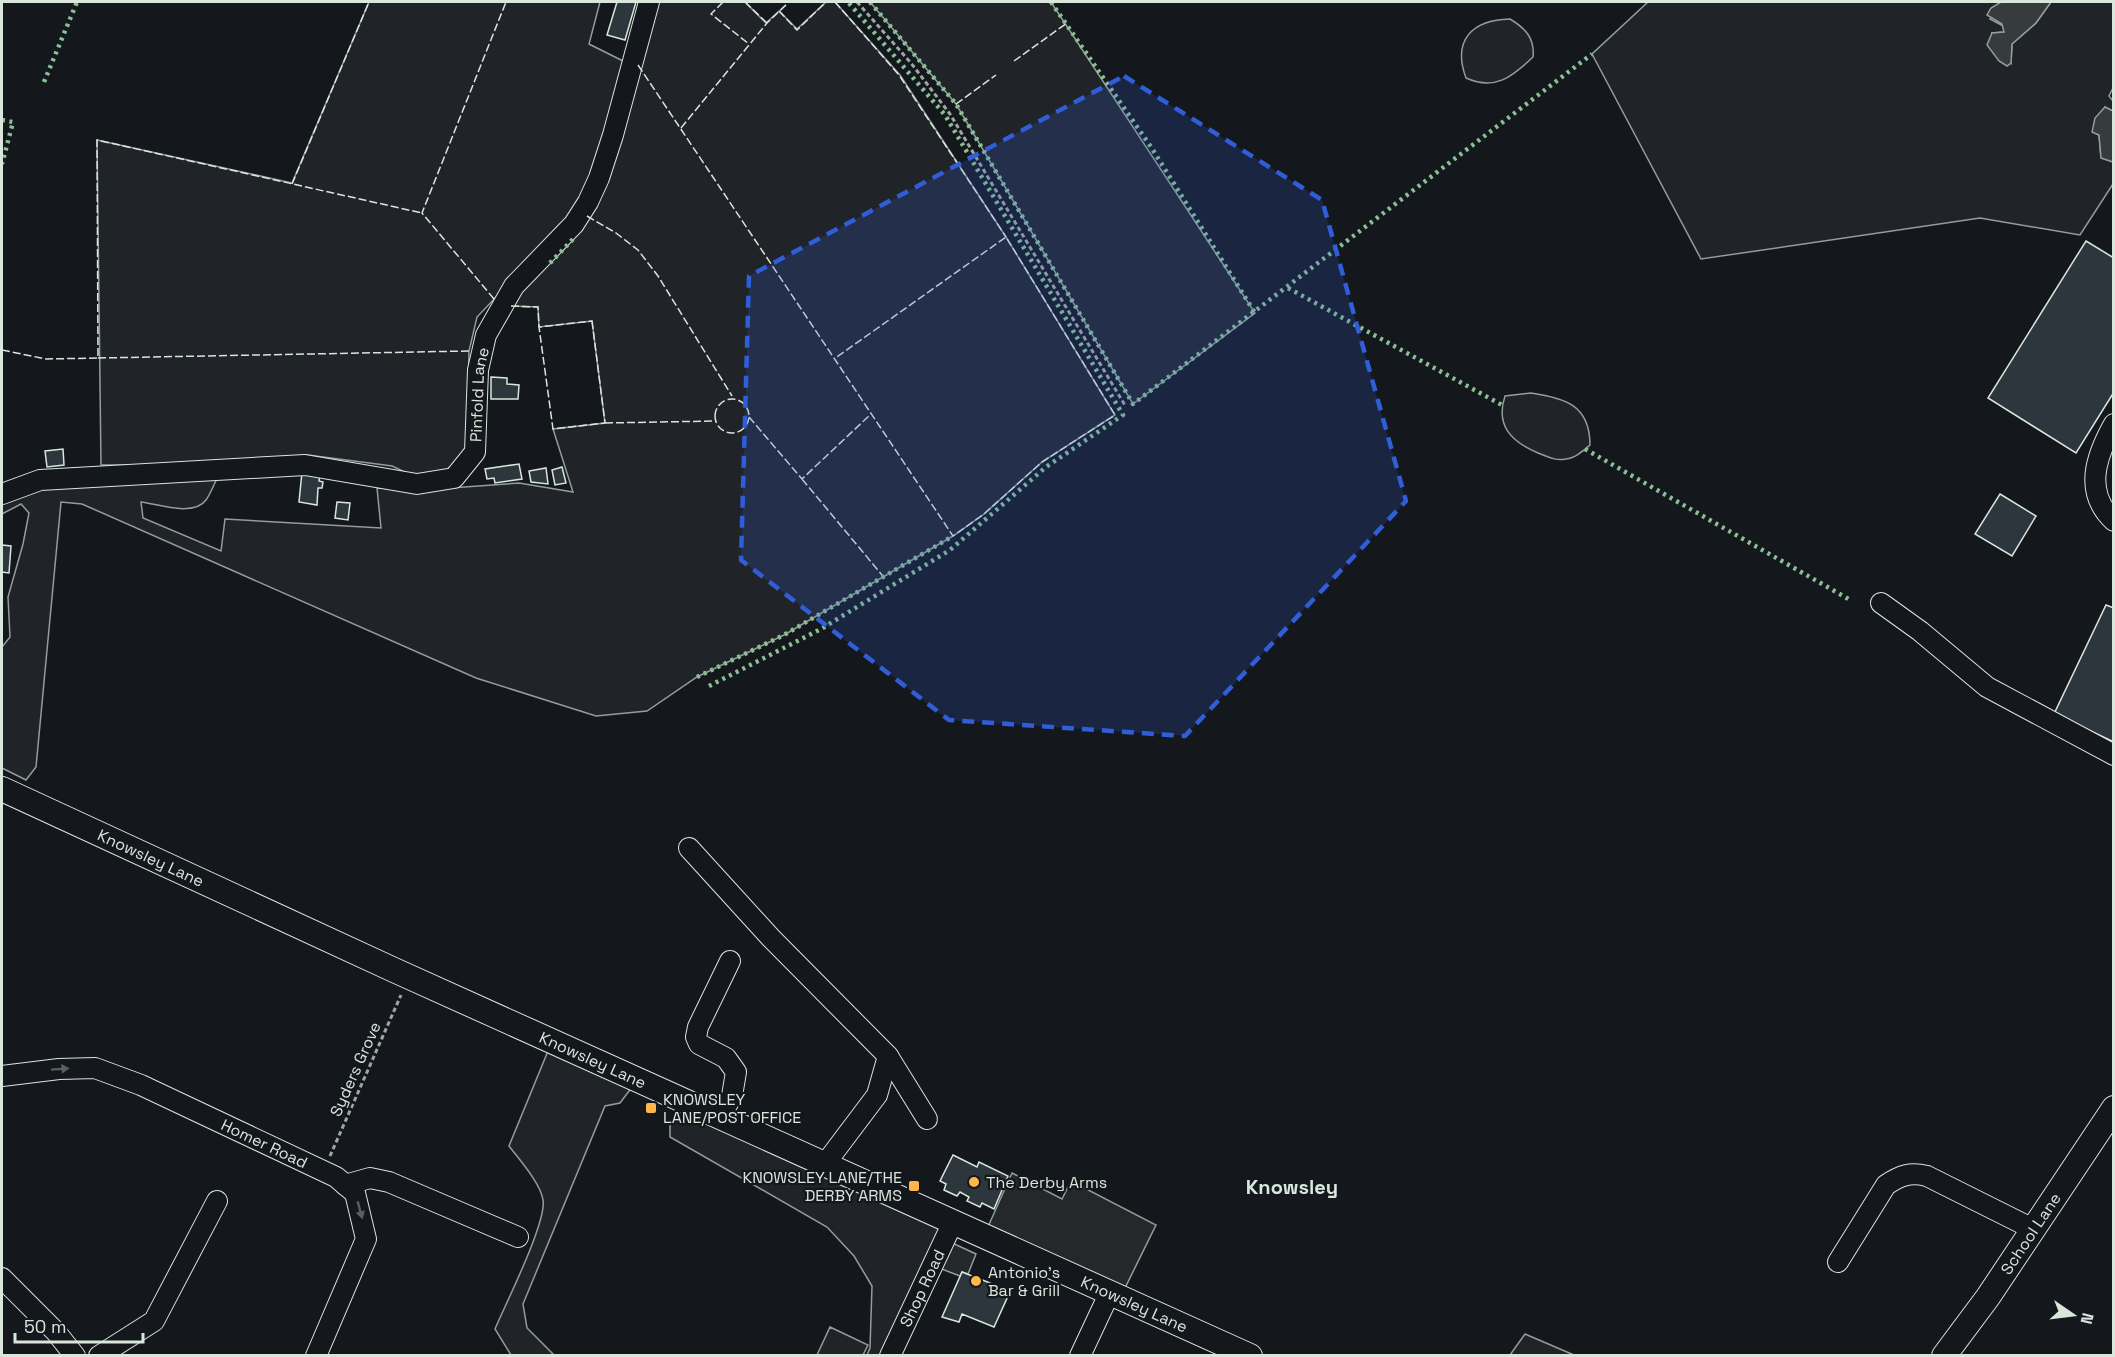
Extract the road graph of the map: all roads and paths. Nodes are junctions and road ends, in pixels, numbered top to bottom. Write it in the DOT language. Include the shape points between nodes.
graph roads {
  1 [pos="649,2"];
  2 [pos="857,2"];
  3 [pos="1126,407"];
  4 [pos="2114,424"];
  5 [pos="2,494"];
  6 [pos="2114,521"];
  7 [pos="1881,603"];
  8 [pos="2114,755"];
  9 [pos="2,789"];
  10 [pos="689,848"];
  11 [pos="730,961"];
  12 [pos="409,977"];
  13 [pos="888,1056"];
  14 [pos="2,1076"];
  15 [pos="2114,1108"];
  16 [pos="720,1117"];
  17 [pos="927,1119"];
  18 [pos="825,1164"];
  19 [pos="324,1171"];
  20 [pos="345,1185"];
  21 [pos="217,1202"];
  22 [pos="953,1222"];
  23 [pos="2033,1229"];
  24 [pos="518,1237"];
  25 [pos="1838,1262"];
  26 [pos="2,1278"];
  27 [pos="1110,1292"];
  28 [pos="75,1356"];
  29 [pos="99,1356"];
  30 [pos="316,1356"];
  31 [pos="891,1356"];
  32 [pos="1080,1356"];
  33 [pos="1250,1356"];
  34 [pos="1944,1356"];
  1 -- 5 [label="street, Pinfold Lane" via="613,135 588,202 574,224 514,286 486,335 479,361 476,453 454,478 417,484 305,465 40,480"];
  2 -- 3 [label="path" via="950,114"];
  4 -- 6 [label="street" via="2104,442 2094,479 2105,512"];
  7 -- 8 [label="street" via="1987,687"];
  9 -- 12 [label="main road, Knowsley Lane"];
  10 -- 13 [label="street"];
  11 -- 16 [label="street" via="696,1037 699,1044 726,1058 736,1072 732,1096"];
  12 -- 16 [label="main road, Knowsley Lane"];
  12 -- 19 [label="path, Syders Grove"];
  13 -- 17 [label="street"];
  13 -- 18 [label="street" via="877,1095"];
  14 -- 19 [label="street, Homer Road, one-way" via="95,1068 141,1085"];
  15 -- 23 [label="main road, School Lane"];
  16 -- 18 [label="main road, Knowsley Lane"];
  18 -- 22 [label="main road, Knowsley Lane"];
  19 -- 20 [label="street, Homer Road"];
  20 -- 24 [label="street" via="370,1178 389,1182"];
  20 -- 30 [label="street, Homer Road, one-way" via="355,1193 366,1239"];
  21 -- 29 [label="street" via="154,1321"];
  22 -- 27 [label="main road, Knowsley Lane"];
  22 -- 31 [label="street, Shop Road"];
  23 -- 25 [label="street" via="1913,1172 1886,1185"];
  23 -- 34 [label="main road, School Lane"];
  26 -- 28 [label="street"];
  27 -- 32 [label="street"];
  27 -- 33 [label="main road, Knowsley Lane"];
}
